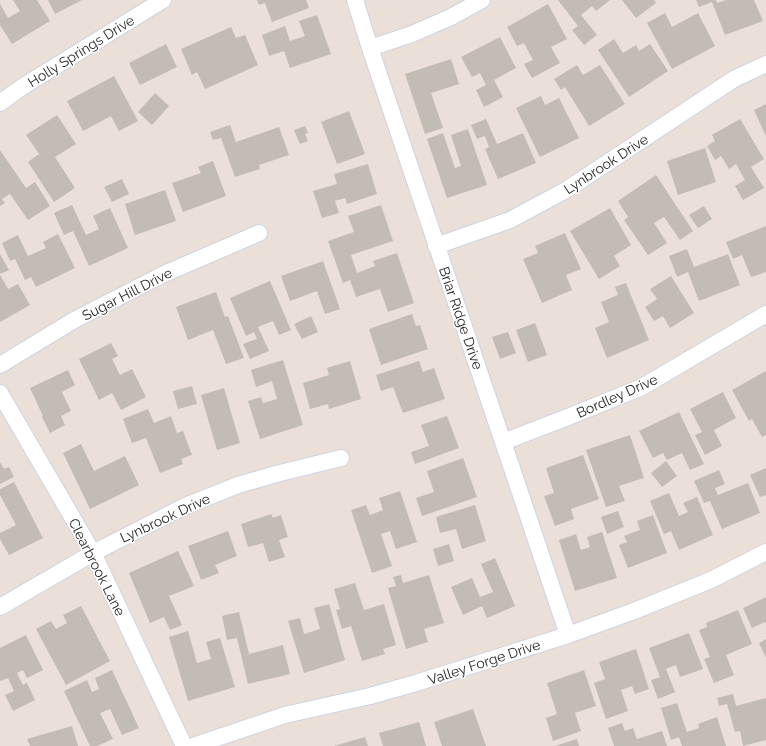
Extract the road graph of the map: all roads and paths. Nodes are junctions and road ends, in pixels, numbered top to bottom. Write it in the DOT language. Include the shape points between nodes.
graph roads {
  1 [pos="163,0"];
  2 [pos="355,0"];
  3 [pos="482,0"];
  4 [pos="370,48"];
  5 [pos="766,64"];
  6 [pos="0,103"];
  7 [pos="259,233"];
  8 [pos="436,246"];
  9 [pos="766,314"];
  10 [pos="0,365"];
  11 [pos="0,393"];
  12 [pos="504,442"];
  13 [pos="341,458"];
  14 [pos="766,552"];
  15 [pos="93,553"];
  16 [pos="0,607"];
  17 [pos="568,636"];
  18 [pos="184,746"];
  19 [pos="193,746"];
  1 -- 6 [label="street, Holly Springs Drive"];
  2 -- 4 [label="street, Briar Ridge Drive"];
  3 -- 4 [label="street" via="412,34"];
  4 -- 8 [label="street, Briar Ridge Drive"];
  5 -- 8 [label="street, Lynbrook Drive" via="734,79 566,190 510,220"];
  7 -- 10 [label="street, Sugar Hill Drive" via="164,274 76,319"];
  8 -- 12 [label="street, Briar Ridge Drive"];
  9 -- 12 [label="street, Bordley Drive" via="642,387"];
  11 -- 15 [label="street, Clearbrook Lane"];
  12 -- 17 [label="street, Briar Ridge Drive"];
  13 -- 15 [label="street, Lynbrook Drive" via="238,485 183,507"];
  14 -- 17 [label="street, Valley Forge Drive" via="710,580"];
  15 -- 16 [label="street, Lynbrook Drive"];
  15 -- 18 [label="street, Clearbrook Lane"];
  17 -- 19 [label="street, Valley Forge Drive" via="416,683 285,716"];
}
